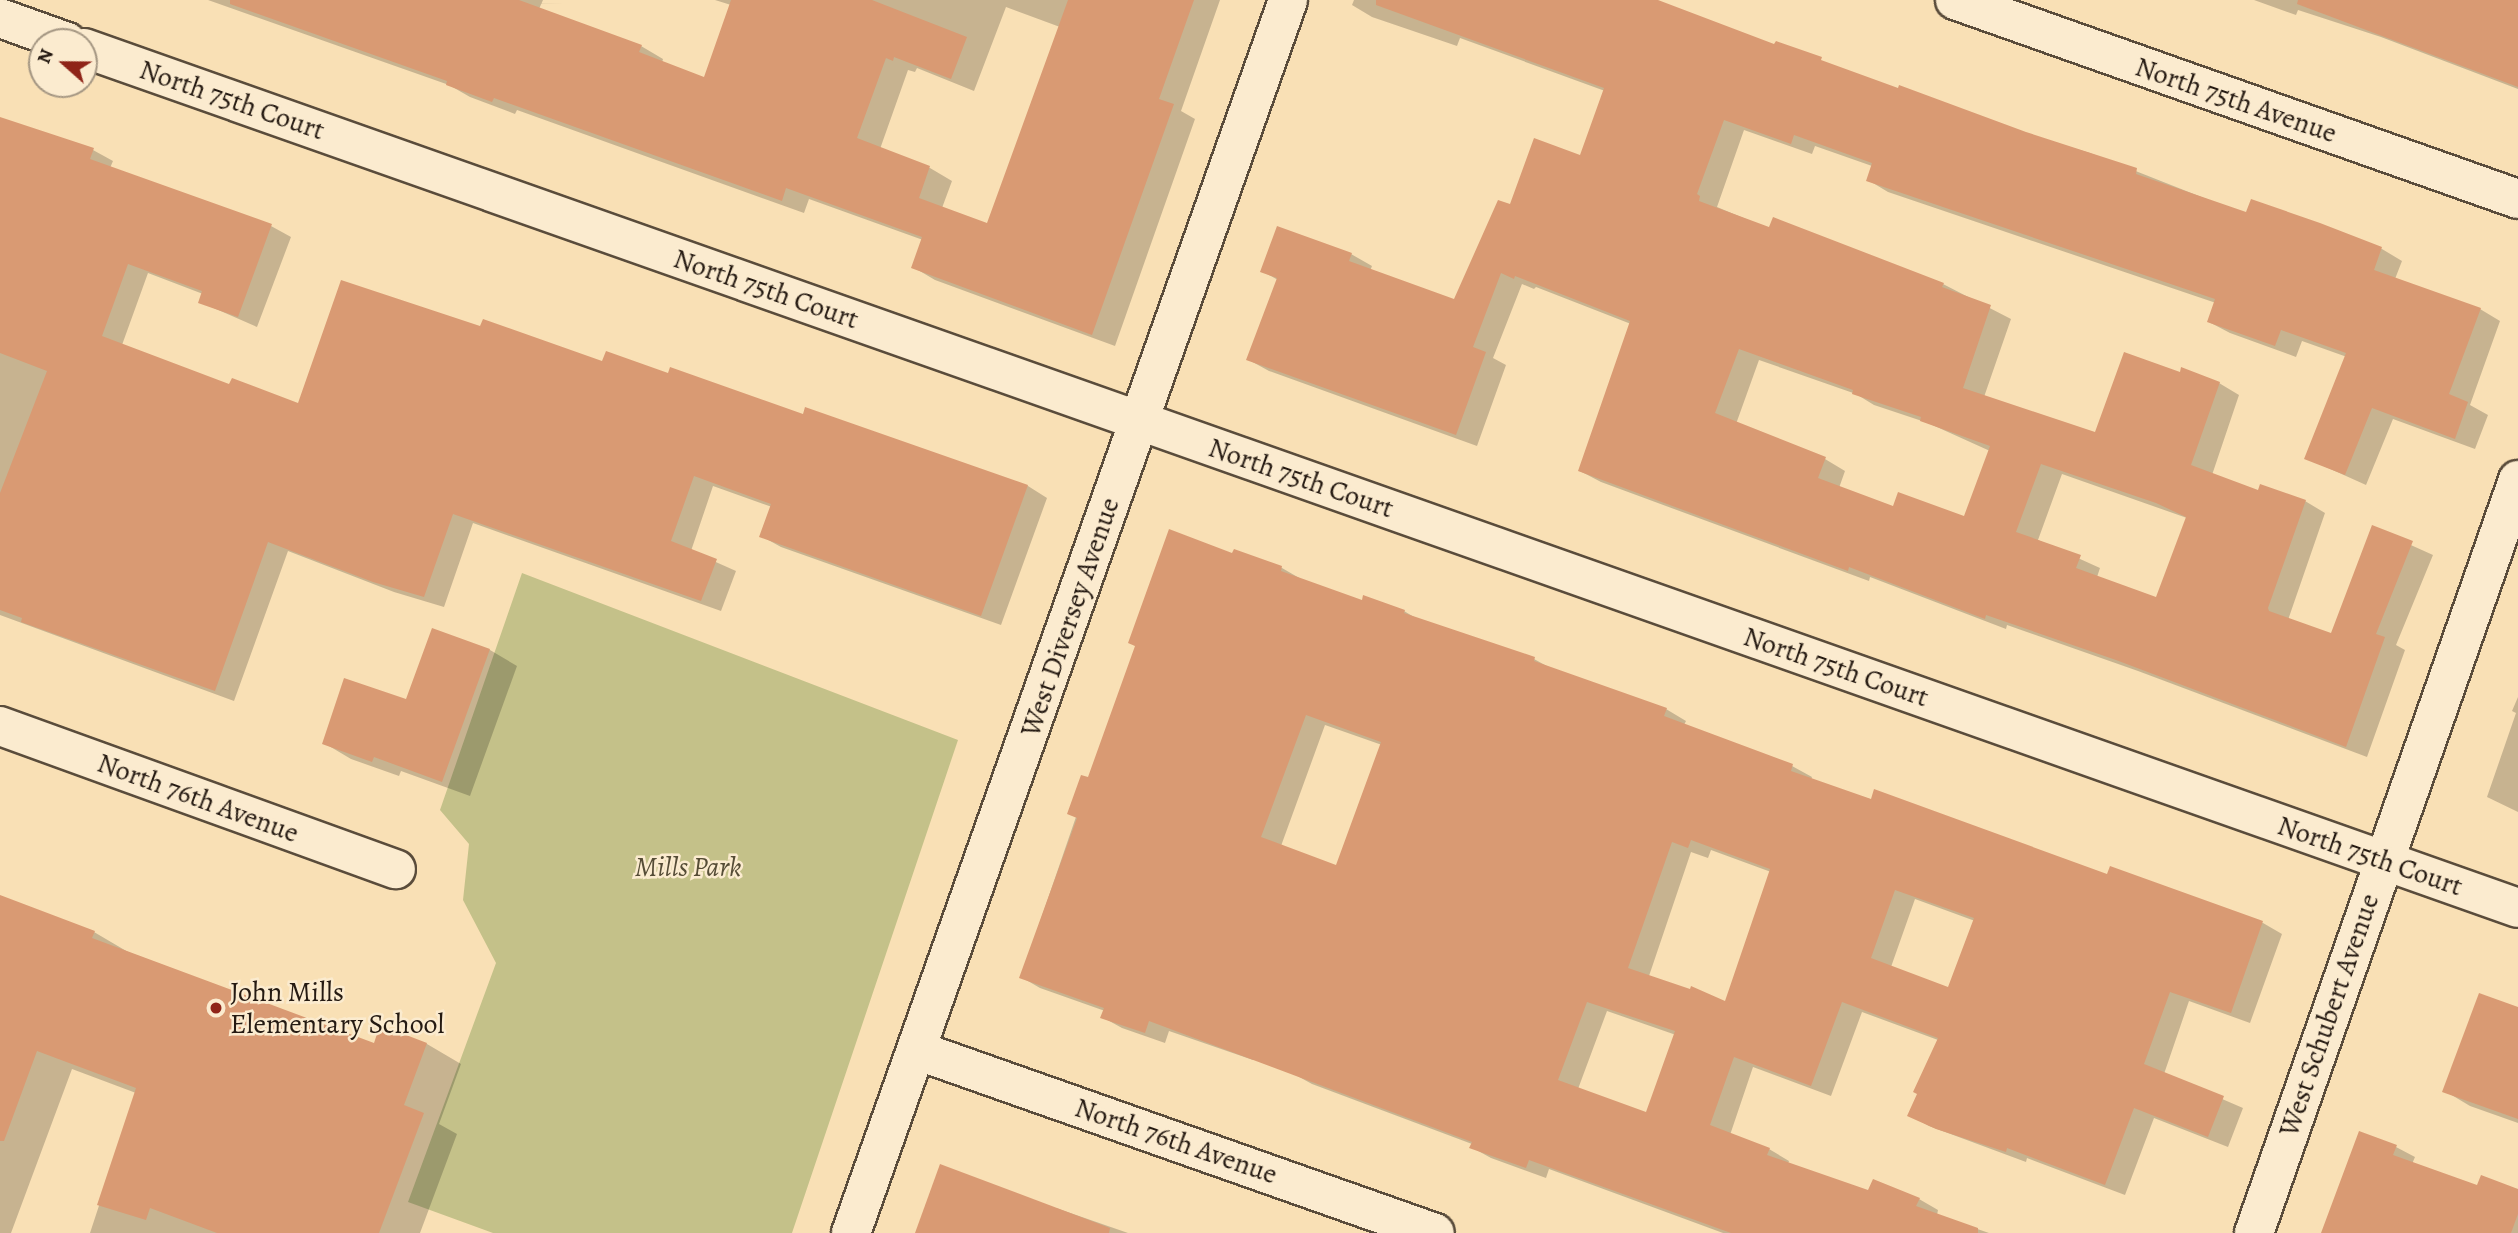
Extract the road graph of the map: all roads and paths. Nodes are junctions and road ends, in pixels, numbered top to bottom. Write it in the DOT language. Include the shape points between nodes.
graph roads {
  1 [pos="1288,0"];
  2 [pos="1955,0"];
  3 [pos="0,18"];
  4 [pos="28,28"];
  5 [pos="98,53"];
  6 [pos="2518,199"];
  7 [pos="1139,421"];
  8 [pos="2518,480"];
  9 [pos="0,726"];
  10 [pos="2383,860"];
  11 [pos="396,870"];
  12 [pos="2518,908"];
  13 [pos="916,1050"];
  14 [pos="851,1233"];
  15 [pos="1435,1233"];
  16 [pos="2254,1233"];
  1 -- 7 [label="street, West Diversey Avenue"];
  2 -- 6 [label="street, North 75th Avenue"];
  3 -- 4 [label="street"];
  5 -- 7 [label="street, North 75th Court"];
  7 -- 10 [label="street, North 75th Court"];
  7 -- 13 [label="street, West Diversey Avenue"];
  8 -- 10 [label="street, West Schubert Avenue"];
  9 -- 11 [label="street, North 76th Avenue"];
  10 -- 12 [label="street, North 75th Court"];
  10 -- 16 [label="street, West Schubert Avenue"];
  13 -- 14 [label="street, West Diversey Avenue"];
  13 -- 15 [label="street, North 76th Avenue"];
}
